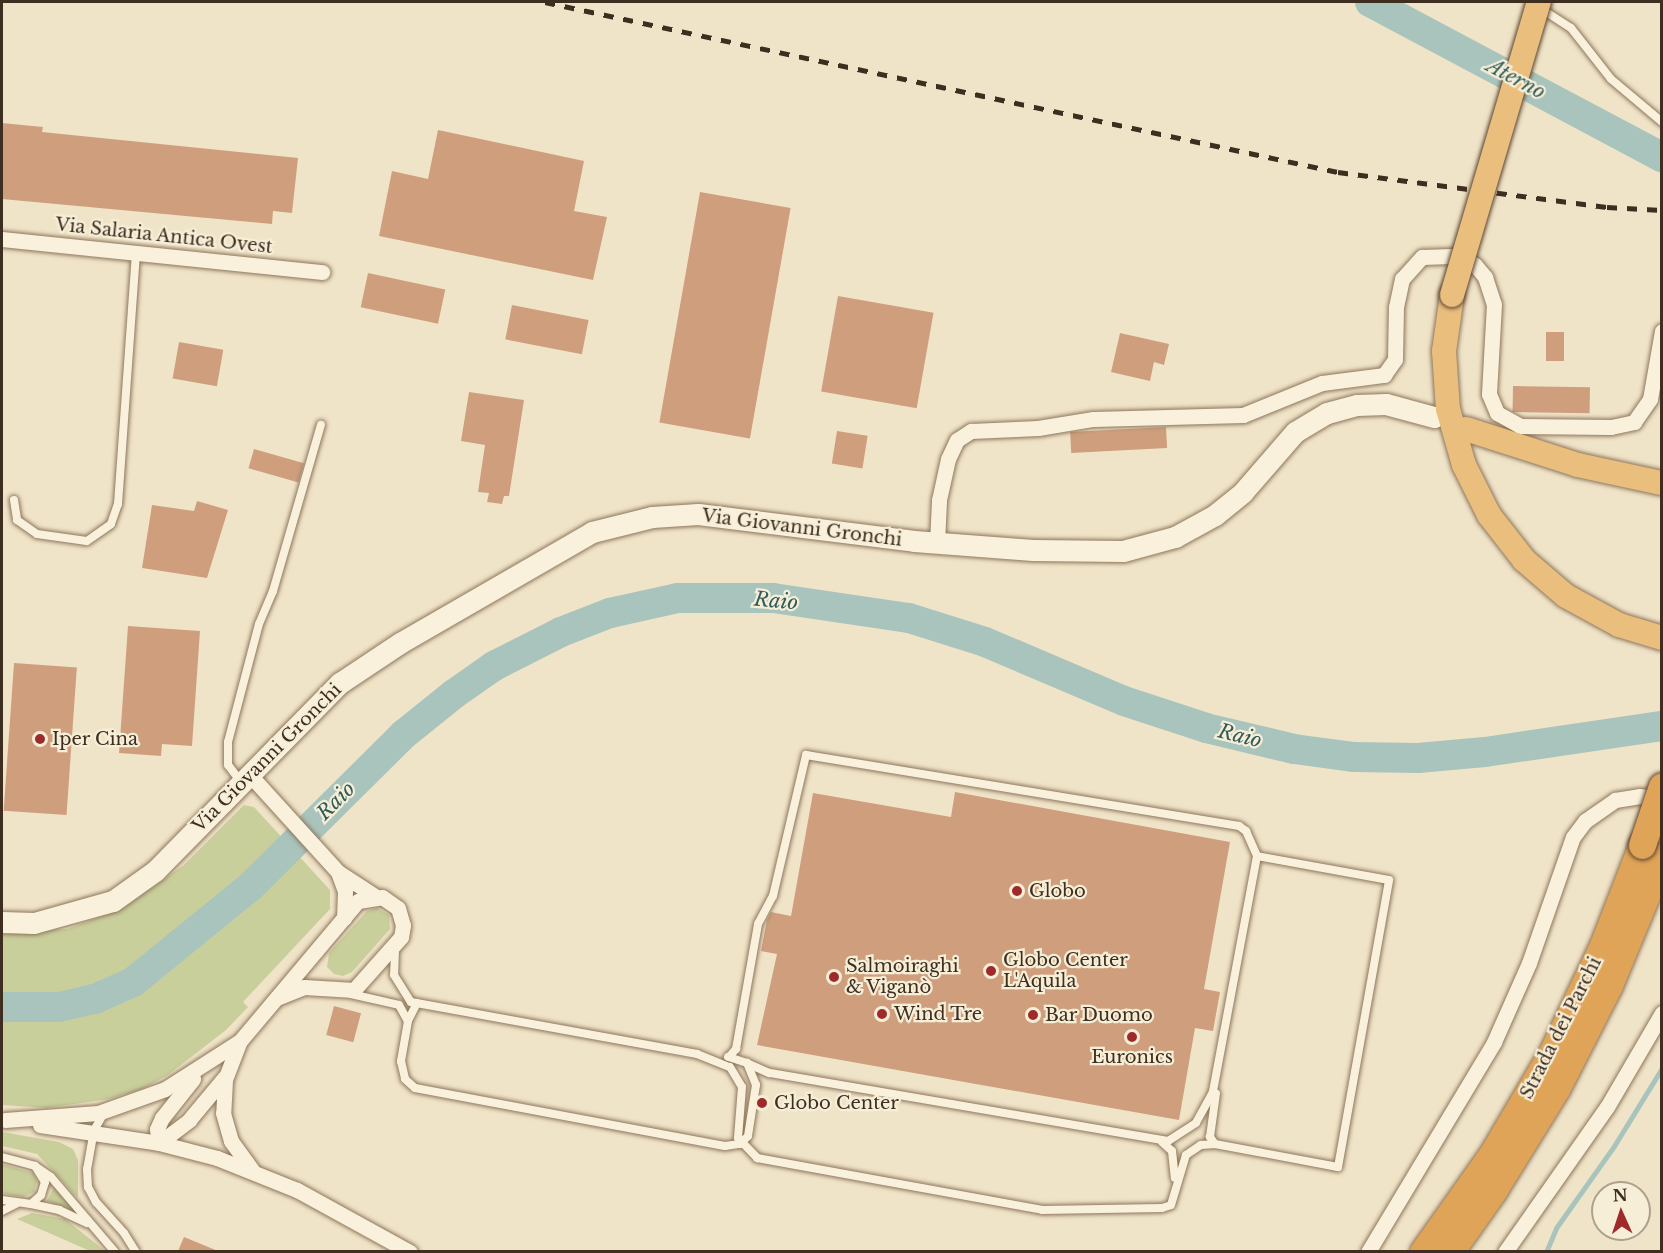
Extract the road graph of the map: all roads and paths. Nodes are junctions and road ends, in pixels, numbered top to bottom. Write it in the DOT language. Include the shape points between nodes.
graph roads {
  1 [pos="1532,2"];
  2 [pos="1539,2"];
  3 [pos="1662,122"];
  4 [pos="2,238"];
  5 [pos="136,252"];
  6 [pos="322,272"];
  7 [pos="1662,331"];
  8 [pos="1434,417"];
  9 [pos="321,425"];
  10 [pos="1466,429"];
  11 [pos="1661,483"];
  12 [pos="14,500"];
  13 [pos="937,543"];
  14 [pos="1662,638"];
  15 [pos="246,779"];
  16 [pos="1662,786"];
  17 [pos="1662,799"];
  18 [pos="1652,851"];
  19 [pos="1257,856"];
  20 [pos="338,872"];
  21 [pos="375,896"];
  22 [pos="344,918"];
  23 [pos="2,922"];
  24 [pos="401,937"];
  25 [pos="315,951"];
  26 [pos="334,990"];
  27 [pos="278,998"];
  28 [pos="396,1004"];
  29 [pos="417,1004"];
  30 [pos="1662,1013"];
  31 [pos="408,1021"];
  32 [pos="240,1041"];
  33 [pos="697,1054"];
  34 [pos="729,1057"];
  35 [pos="215,1059"];
  36 [pos="747,1063"];
  37 [pos="228,1070"];
  38 [pos="1218,1073"];
  39 [pos="108,1111"];
  40 [pos="3,1120"];
  41 [pos="94,1134"];
  42 [pos="1162,1142"];
  43 [pos="159,1143"];
  44 [pos="740,1144"];
  45 [pos="1215,1144"];
  46 [pos="725,1146"];
  47 [pos="748,1153"];
  48 [pos="2,1157"];
  49 [pos="35,1166"];
  50 [pos="254,1172"];
  51 [pos="1175,1189"];
  52 [pos="2,1200"];
  53 [pos="18,1204"];
  54 [pos="31,1204"];
  55 [pos="2,1211"];
  56 [pos="95,1229"];
  57 [pos="404,1250"];
  58 [pos="115,1251"];
  59 [pos="136,1251"];
  60 [pos="1368,1251"];
  61 [pos="1423,1251"];
  62 [pos="1450,1251"];
  63 [pos="1505,1251"];
  1 -- 3 [label="lane" via="1571,28 1611,79"];
  2 -- 14 [label="highway, bridge" via="1452,296 1444,351 1448,409 1464,465 1489,515 1524,560 1566,596 1618,625"];
  4 -- 5 [label="street, Via Salaria Antica Ovest"];
  5 -- 6 [label="street, Via Salaria Antica Ovest"];
  5 -- 12 [label="lane" via="118,504 111,524 87,540 45,536 21,525 14,512"];
  7 -- 13 [label="street" via="1652,394 1646,409 1634,422 1611,427 1520,426 1497,413 1489,394 1494,304 1485,277 1475,265 1459,256 1422,257 1410,266 1400,284 1395,359 1388,373 1322,382 1243,415 1093,419 1038,428 971,431 957,440 948,459 939,500"];
  8 -- 13 [label="main road, Via Giovanni Gronchi" via="1386,404 1357,405 1327,413 1295,432 1252,482 1215,515 1175,537 1144,548 1090,552"];
  9 -- 15 [label="lane" via="273,591 259,624 227,747 228,765"];
  10 -- 11 [label="highway" via="1578,465"];
  13 -- 15 [label="main road, Via Giovanni Gronchi" via="721,515 663,516 612,526 549,554 366,665 318,702"];
  15 -- 20 [label="street" via="272,799"];
  15 -- 23 [label="main road, Via Giovanni Gronchi" via="155,871 113,901 34,923"];
  16 -- 18 [label="highway, Strada dei Parchi, bridge"];
  17 -- 60 [label="street" via="1639,796 1616,800 1585,821 1573,837 1529,963 1494,1042"];
  18 -- 61 [label="highway, Strada dei Parchi" via="1553,1051 1493,1153"];
  18 -- 62 [label="highway, Strada dei Parchi" via="1609,985 1562,1079 1499,1182"];
  19 -- 34 [label="lane" via="1246,831 1239,826 806,755 773,896 757,929 736,1049"];
  19 -- 38 [label="lane"];
  19 -- 45 [label="lane" via="1389,880 1338,1167"];
  20 -- 21 [label="street"];
  20 -- 22 [label="street" via="345,891"];
  21 -- 22 [label="street" via="358,901"];
  21 -- 24 [label="street" via="398,908 403,925"];
  22 -- 25 [label="street"];
  24 -- 26 [label="street" via="359,986"];
  24 -- 29 [label="lane" via="393,957 394,975 405,997"];
  25 -- 26 [label="street" via="314,969"];
  25 -- 27 [label="street"];
  26 -- 27 [label="street" via="304,987"];
  26 -- 28 [label="lane"];
  27 -- 32 [label="street"];
  28 -- 29 [label="lane"];
  28 -- 31 [label="lane" via="405,1010"];
  29 -- 31 [label="lane"];
  29 -- 33 [label="lane"];
  30 -- 63 [label="street" via="1607,1107"];
  31 -- 46 [label="lane" via="401,1068 415,1088"];
  32 -- 35 [label="street"];
  32 -- 37 [label="street"];
  33 -- 34 [label="lane"];
  33 -- 44 [label="lane" via="730,1066 741,1081 736,1132"];
  34 -- 36 [label="lane"];
  35 -- 39 [label="street" via="149,1097"];
  35 -- 43 [label="street" via="165,1112 157,1129"];
  36 -- 42 [label="lane" via="769,1073"];
  36 -- 44 [label="lane" via="754,1077 755,1098 748,1136"];
  37 -- 43 [label="street" via="205,1103"];
  37 -- 50 [label="street" via="223,1098 225,1127 238,1153"];
  38 -- 42 [label="lane" via="1196,1124 1176,1138"];
  38 -- 45 [label="lane" via="1210,1137"];
  39 -- 40 [label="street"];
  39 -- 41 [label="lane"];
  40 -- 41 [label="street"];
  41 -- 43 [label="street"];
  41 -- 59 [label="lane" via="87,1169 90,1192"];
  42 -- 51 [label="lane" via="1172,1151"];
  43 -- 50 [label="street"];
  44 -- 46 [label="lane"];
  44 -- 47 [label="lane"];
  45 -- 51 [label="lane" via="1190,1151"];
  46 -- 47 [label="lane"];
  47 -- 51 [label="lane" via="765,1161 1062,1213 1162,1208 1171,1204"];
  48 -- 49 [label="lane"];
  49 -- 54 [label="lane" via="44,1176 45,1186"];
  49 -- 56 [label="lane" via="51,1177"];
  50 -- 57 [label="street" via="325,1204"];
  52 -- 53 [label="lane"];
  53 -- 54 [label="lane"];
  53 -- 55 [label="lane"];
  54 -- 56 [label="lane" via="68,1213"];
  56 -- 58 [label="lane"];
}
